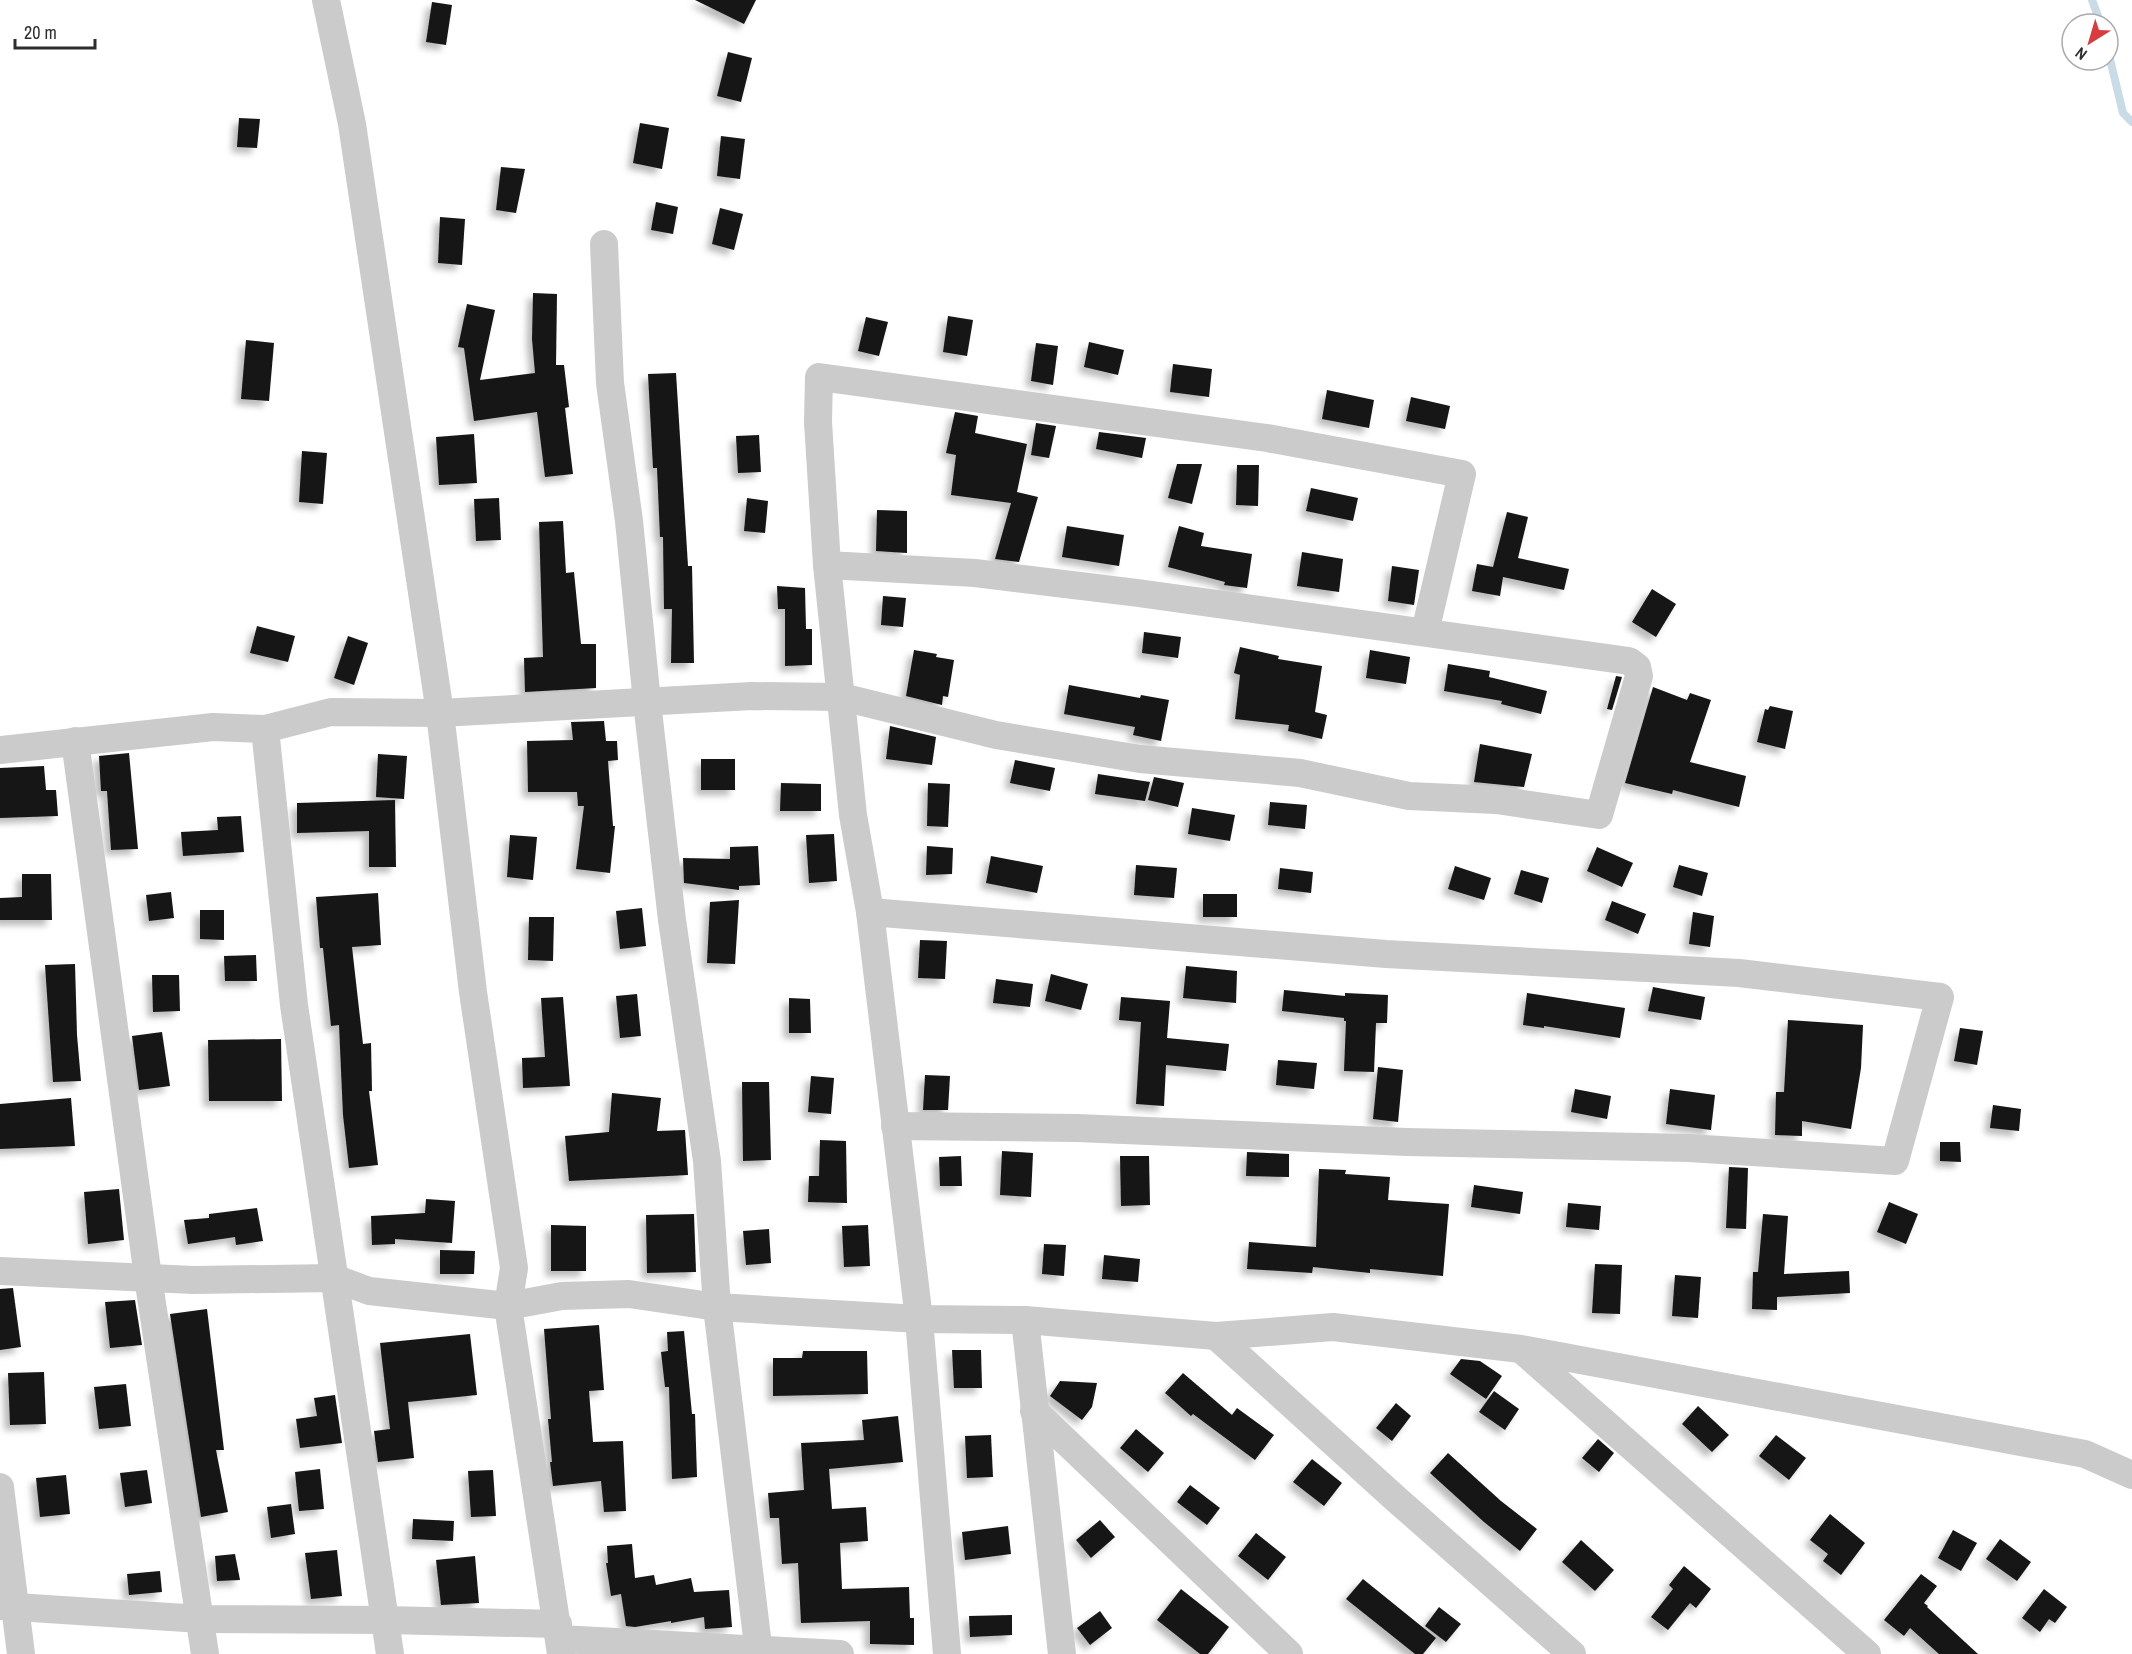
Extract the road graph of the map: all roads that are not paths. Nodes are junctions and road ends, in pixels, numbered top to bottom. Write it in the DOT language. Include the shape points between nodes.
graph roads {
  1 [pos="326,0"];
  2 [pos="604,244"];
  3 [pos="827,565"];
  4 [pos="1425,632"];
  5 [pos="842,697"];
  6 [pos="647,702"];
  7 [pos="440,713"];
  8 [pos="266,729"];
  9 [pos="75,741"];
  10 [pos="0,750"];
  11 [pos="870,912"];
  12 [pos="895,1126"];
  13 [pos="0,1271"];
  14 [pos="148,1277"];
  15 [pos="334,1278"];
  16 [pos="508,1306"];
  17 [pos="717,1307"];
  18 [pos="919,1318"];
  19 [pos="1025,1320"];
  20 [pos="1216,1336"];
  21 [pos="1521,1349"];
  22 [pos="1034,1411"];
  23 [pos="2132,1475"];
  24 [pos="0,1487"];
  25 [pos="7,1607"];
  26 [pos="201,1619"];
  27 [pos="386,1620"];
  28 [pos="560,1639"];
  29 [pos="759,1652"];
  30 [pos="21,1654"];
  31 [pos="205,1654"];
  32 [pos="390,1654"];
  33 [pos="840,1654"];
  34 [pos="946,1654"];
  35 [pos="1062,1654"];
  36 [pos="1289,1654"];
  37 [pos="1572,1654"];
  38 [pos="1867,1654"];
  1 -- 7 [label="street" via="352,124"];
  2 -- 6 [label="street" via="610,383"];
  3 -- 4 [label="street" via="975,573"];
  3 -- 4 [label="street" via="819,377 1267,438 1462,474"];
  3 -- 5 [label="street"];
  4 -- 5 [label="street" via="1629,661 1637,667 1639,676 1599,815 1496,800 1409,796 1300,773 1140,759 996,735"];
  5 -- 6 [label="street" via="752,696"];
  5 -- 11 [label="street" via="853,815"];
  6 -- 7 [label="street"];
  6 -- 17 [label="street" via="672,920 707,1161"];
  7 -- 8 [label="street" via="331,712"];
  7 -- 16 [label="street" via="473,992 514,1268"];
  8 -- 9 [label="street" via="213,727"];
  8 -- 15 [label="street" via="294,1005"];
  9 -- 10 [label="street"];
  9 -- 14 [label="street"];
  11 -- 12 [label="street"];
  11 -- 12 [label="street" via="1386,954 1739,973 1940,997 1895,1161 1689,1148 1407,1142 1077,1128"];
  12 -- 18 [label="street"];
  13 -- 14 [label="street"];
  14 -- 15 [label="street"];
  14 -- 26 [label="street"];
  15 -- 16 [label="street" via="369,1291"];
  15 -- 27 [label="street"];
  16 -- 17 [label="street" via="562,1296 629,1294"];
  16 -- 28 [label="street"];
  17 -- 18 [label="street"];
  17 -- 29 [label="street"];
  18 -- 19 [label="street"];
  18 -- 34 [label="street"];
  19 -- 20 [label="street"];
  19 -- 22 [label="street"];
  20 -- 21 [label="street" via="1333,1328"];
  20 -- 37 [label="street"];
  21 -- 23 [label="street" via="2085,1454"];
  21 -- 38 [label="street"];
  22 -- 35 [label="street"];
  22 -- 36 [label="street"];
  24 -- 25 [label="street"];
  25 -- 26 [label="street"];
  25 -- 30 [label="street"];
  26 -- 27 [label="street"];
  26 -- 31 [label="street"];
  27 -- 28 [label="street"];
  27 -- 32 [label="street"];
  28 -- 29 [label="street"];
  29 -- 33 [label="street"];
}
